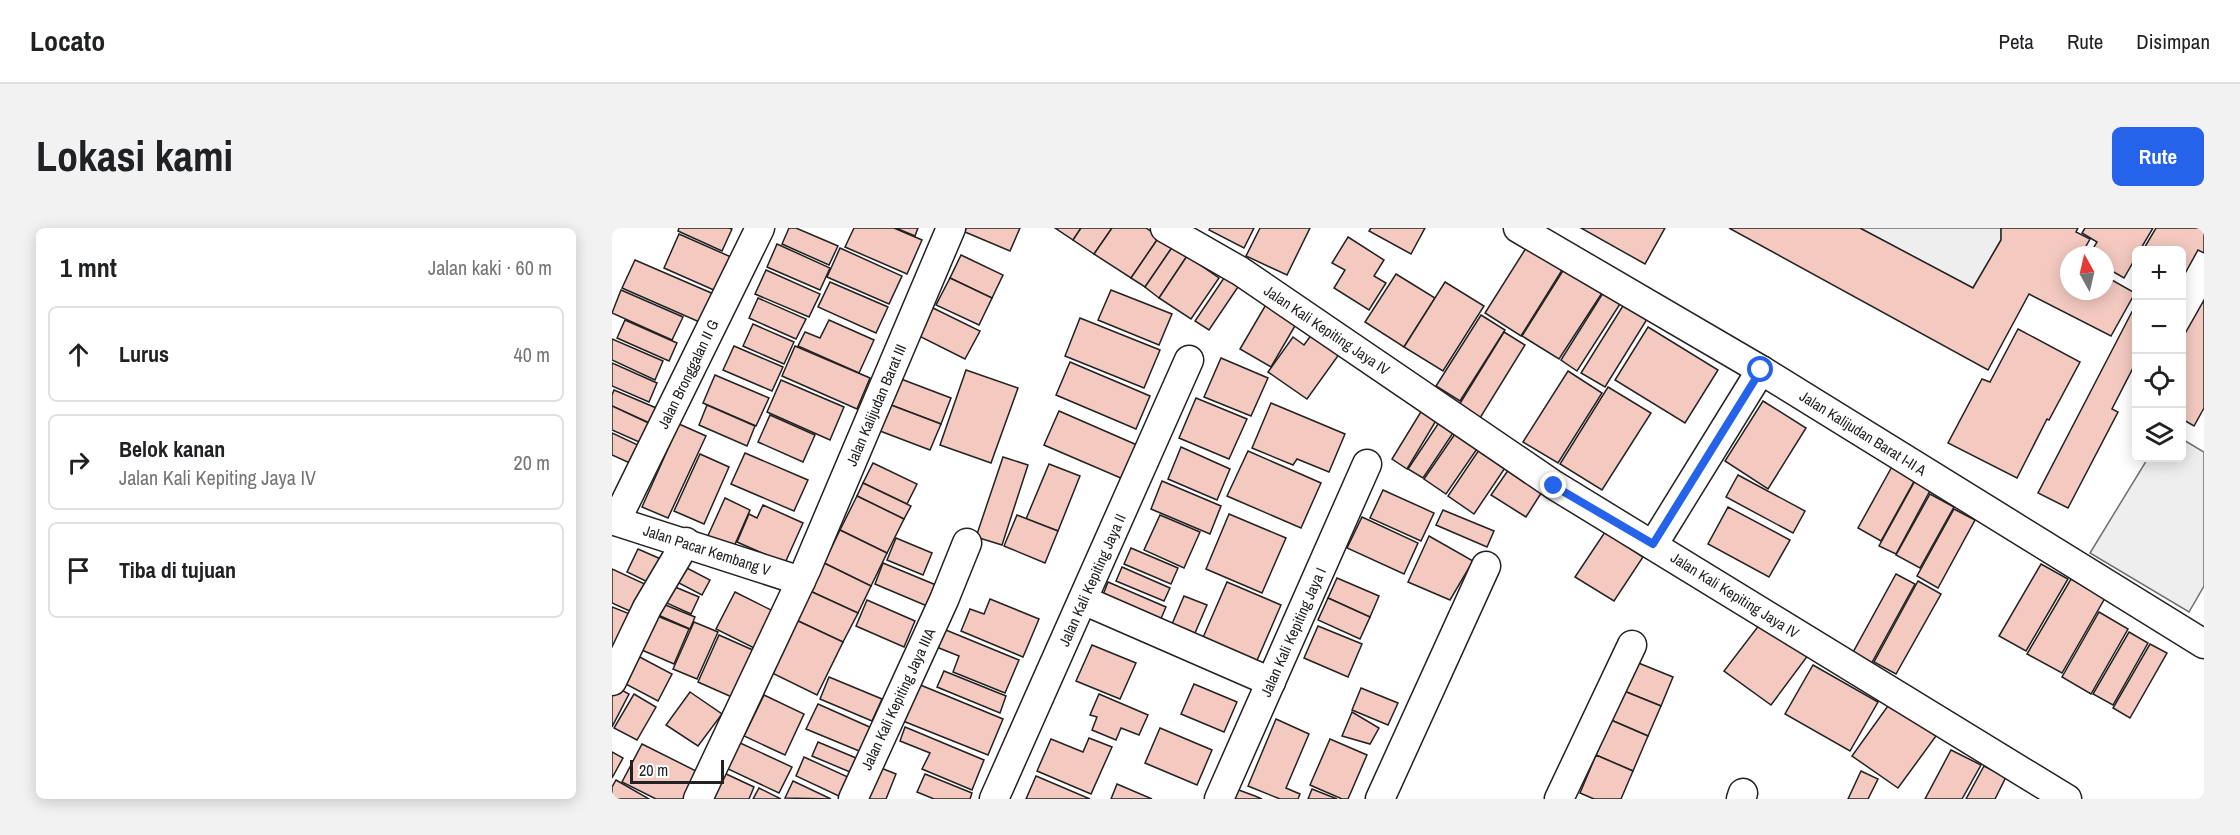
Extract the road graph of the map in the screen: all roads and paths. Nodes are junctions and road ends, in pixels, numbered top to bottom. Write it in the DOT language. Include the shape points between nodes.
graph roads {
  1 [pos="760,228"];
  2 [pos="951,228"];
  3 [pos="1165,228"];
  4 [pos="1518,228"];
  5 [pos="1189,360"];
  6 [pos="1761,370"];
  7 [pos="1367,464"];
  8 [pos="614,521"];
  9 [pos="686,542"];
  10 [pos="967,543"];
  11 [pos="1653,544"];
  12 [pos="1486,566"];
  13 [pos="801,581"];
  14 [pos="1083,600"];
  15 [pos="2204,644"];
  16 [pos="1632,645"];
  17 [pos="612,681"];
  18 [pos="1270,682"];
  19 [pos="698,799"];
  20 [pos="853,799"];
  21 [pos="994,799"];
  22 [pos="1219,799"];
  23 [pos="1380,799"];
  24 [pos="1559,799"];
  25 [pos="2067,799"];
  1 -- 8 [label="street, Jalan Bronggalan II G"];
  2 -- 13 [label="street, Jalan Kalijudan Barat III"];
  3 -- 11 [label="street, Jalan Kali Kepiting Jaya IV" via="1240,271 1554,486"];
  4 -- 6 [label="street, Jalan Kalijudan Barat I-II A"];
  5 -- 14 [label="street, Jalan Kali Kepiting Jaya II"];
  6 -- 11 [label="street"];
  6 -- 15 [label="street, Jalan Kalijudan Barat I-II A"];
  7 -- 18 [label="street, Jalan Kali Kepiting Jaya I"];
  8 -- 9 [label="street, Jalan Pacar Kembang V"];
  9 -- 13 [label="street, Jalan Pacar Kembang V"];
  9 -- 17 [label="street" via="647,608"];
  10 -- 20 [label="street, Jalan Kali Kepiting Jaya IIIA"];
  11 -- 25 [label="street, Jalan Kali Kepiting Jaya IV"];
  12 -- 23 [label="street"];
  13 -- 19 [label="street, Jalan Kalijudan Barat III"];
  14 -- 18 [label="street"];
  14 -- 21 [label="street, Jalan Kali Kepiting Jaya II"];
  16 -- 24 [label="street"];
  18 -- 22 [label="street, Jalan Kali Kepiting Jaya I"];
}
